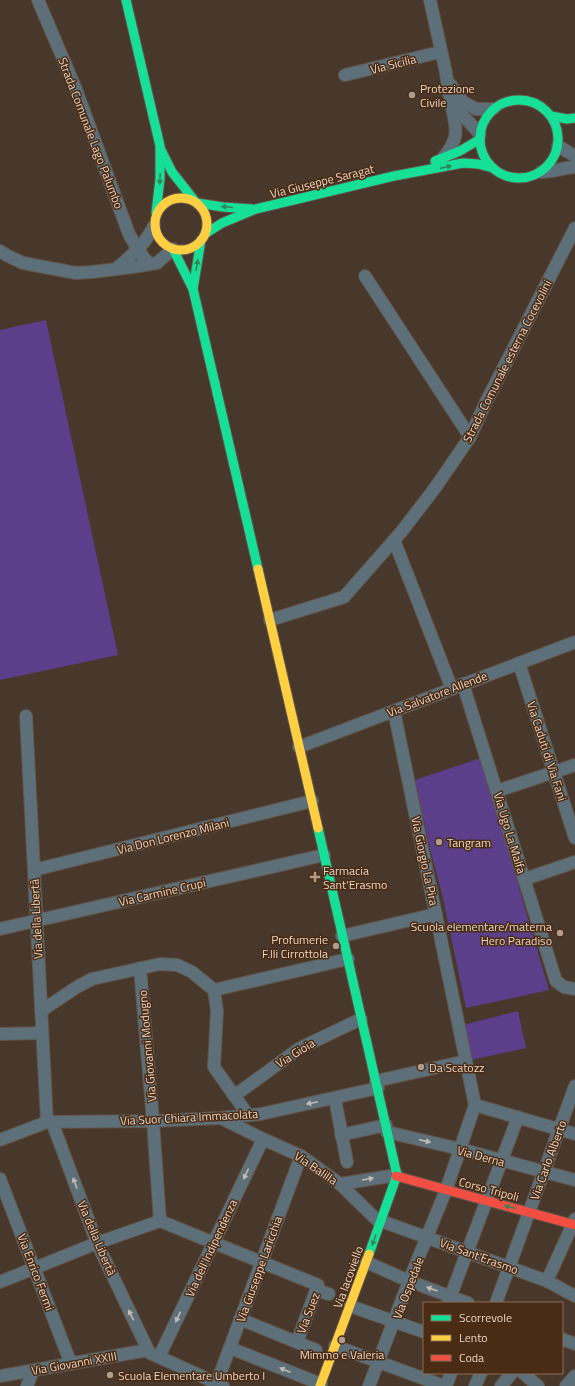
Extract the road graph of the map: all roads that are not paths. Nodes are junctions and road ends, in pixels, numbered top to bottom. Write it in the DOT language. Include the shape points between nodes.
graph roads {
  1 [pos="38,0"];
  2 [pos="126,0"];
  3 [pos="430,0"];
  4 [pos="440,52"];
  5 [pos="446,73"];
  6 [pos="345,75"];
  7 [pos="448,94"];
  8 [pos="493,109"];
  9 [pos="552,116"];
  10 [pos="575,118"];
  11 [pos="569,132"];
  12 [pos="480,136"];
  13 [pos="559,143"];
  14 [pos="160,146"];
  15 [pos="575,156"];
  16 [pos="443,158"];
  17 [pos="575,167"];
  18 [pos="493,168"];
  19 [pos="541,172"];
  20 [pos="394,176"];
  21 [pos="196,202"];
  22 [pos="256,209"];
  23 [pos="156,213"];
  24 [pos="154,226"];
  25 [pos="575,228"];
  26 [pos="203,237"];
  27 [pos="173,249"];
  28 [pos="138,250"];
  29 [pos="0,251"];
  30 [pos="153,263"];
  31 [pos="116,268"];
  32 [pos="183,268"];
  33 [pos="364,276"];
  34 [pos="192,289"];
  35 [pos="470,437"];
  36 [pos="394,540"];
  37 [pos="270,620"];
  38 [pos="575,642"];
  39 [pos="519,663"];
  40 [pos="458,687"];
  41 [pos="394,711"];
  42 [pos="26,716"];
  43 [pos="299,747"];
  44 [pos="575,765"];
  45 [pos="554,772"];
  46 [pos="497,791"];
  47 [pos="312,801"];
  48 [pos="575,838"];
  49 [pos="324,855"];
  50 [pos="575,862"];
  51 [pos="34,870"];
  52 [pos="525,879"];
  53 [pos="436,914"];
  54 [pos="36,921"];
  55 [pos="0,929"];
  56 [pos="342,936"];
  57 [pos="348,959"];
  58 [pos="140,968"];
  59 [pos="575,989"];
  60 [pos="214,990"];
  61 [pos="41,1011"];
  62 [pos="361,1019"];
  63 [pos="42,1032"];
  64 [pos="0,1034"];
  65 [pos="466,1061"];
  66 [pos="377,1085"];
  67 [pos="575,1086"];
  68 [pos="234,1096"];
  69 [pos="334,1099"];
  70 [pos="475,1105"];
  71 [pos="248,1115"];
  72 [pos="518,1117"];
  73 [pos="220,1118"];
  74 [pos="153,1121"];
  75 [pos="49,1122"];
  76 [pos="387,1129"];
  77 [pos="559,1130"];
  78 [pos="575,1134"];
  79 [pos="342,1135"];
  80 [pos="262,1139"];
  81 [pos="0,1140"];
  82 [pos="460,1150"];
  83 [pos="301,1156"];
  84 [pos="502,1161"];
  85 [pos="347,1162"];
  86 [pos="543,1172"];
  87 [pos="396,1175"];
  88 [pos="0,1179"];
  89 [pos="575,1180"];
  90 [pos="340,1184"];
  91 [pos="446,1190"];
  92 [pos="487,1201"];
  93 [pos="529,1212"];
  94 [pos="160,1221"];
  95 [pos="380,1222"];
  96 [pos="574,1222"];
  97 [pos="427,1237"];
  98 [pos="97,1243"];
  99 [pos="213,1243"];
  100 [pos="468,1252"];
  101 [pos="262,1262"];
  102 [pos="366,1262"];
  103 [pos="509,1267"];
  104 [pos="34,1268"];
  105 [pos="409,1281"];
  106 [pos="547,1281"];
  107 [pos="0,1282"];
  108 [pos="317,1287"];
  109 [pos="330,1294"];
  110 [pos="575,1296"];
  111 [pos="450,1299"];
  112 [pos="464,1302"];
  113 [pos="496,1302"];
  114 [pos="350,1306"];
  115 [pos="240,1319"];
  116 [pos="395,1321"];
  117 [pos="423,1332"];
  118 [pos="563,1338"];
  119 [pos="297,1342"];
  120 [pos="575,1344"];
  121 [pos="335,1346"];
  122 [pos="230,1348"];
  123 [pos="148,1350"];
  124 [pos="316,1350"];
  125 [pos="160,1356"];
  126 [pos="379,1362"];
  127 [pos="71,1364"];
  128 [pos="33,1371"];
  129 [pos="451,1374"];
  130 [pos="481,1374"];
  131 [pos="511,1374"];
  132 [pos="524,1374"];
  133 [pos="0,1376"];
  134 [pos="575,1376"];
  135 [pos="421,1378"];
  136 [pos="220,1384"];
  137 [pos="321,1385"];
  138 [pos="27,1386"];
  139 [pos="369,1386"];
  140 [pos="445,1386"];
  141 [pos="476,1386"];
  142 [pos="501,1386"];
  143 [pos="538,1386"];
  144 [pos="566,1386"];
  1 -- 28 [label="street, Strada Comunale Lago Palumbo" via="75,86 129,234"];
  2 -- 14 [label="main road"];
  3 -- 4 [label="street"];
  4 -- 5 [label="street"];
  4 -- 6 [label="street, Via Sicilia"];
  5 -- 7 [label="street"];
  5 -- 8 [label="street" via="452,88 463,102 476,109"];
  7 -- 12 [label="street" via="456,108"];
  7 -- 16 [label="street" via="456,131 455,140"];
  8 -- 9 [label="main road" via="510,101 528,100 541,106"];
  8 -- 12 [label="main road" via="487,116"];
  9 -- 10 [label="main road"];
  9 -- 13 [label="main road" via="556,123"];
  11 -- 13 [label="main road"];
  12 -- 16 [label="main road" via="460,151"];
  12 -- 18 [label="main road" via="486,160"];
  13 -- 15 [label="street"];
  13 -- 19 [label="main road" via="552,161"];
  14 -- 21 [label="main road" via="172,172"];
  14 -- 23 [label="main road, one-way"];
  16 -- 20 [label="main road"];
  17 -- 19 [label="street"];
  18 -- 19 [label="main road" via="501,174 518,179"];
  20 -- 18 [label="main road, one-way" via="463,163"];
  20 -- 22 [label="main road, Via Giuseppe Saragat"];
  22 -- 21 [label="main road, Via Giuseppe Saragat, one-way"];
  21 -- 23 [label="main road" via="185,197 171,199"];
  21 -- 26 [label="main road" via="206,214"];
  22 -- 26 [label="main road, Via Giuseppe Saragat" via="222,223"];
  23 -- 24 [label="main road"];
  24 -- 27 [label="main road" via="159,239"];
  24 -- 28 [label="street"];
  25 -- 35 [label="street, Strada Comunale esterna Cocevolini"];
  26 -- 27 [label="main road" via="190,248"];
  34 -- 26 [label="main road, one-way"];
  27 -- 30 [label="street"];
  27 -- 32 [label="main road"];
  28 -- 30 [label="street, Strada Comunale Lago Palumbo"];
  28 -- 31 [label="street"];
  29 -- 31 [label="street" via="22,263 76,273"];
  30 -- 31 [label="street"];
  30 -- 32 [label="street"];
  32 -- 34 [label="main road"];
  33 -- 35 [label="street"];
  34 -- 37 [label="main road"];
  35 -- 36 [label="street, Strada Comunale esterna Cocevolini" via="435,488"];
  36 -- 37 [label="street, Strada Comunale esterna Cocevolini" via="344,597"];
  36 -- 40 [label="street, Via Ugo La Malfa"];
  37 -- 43 [label="main road"];
  38 -- 39 [label="street, Via Salvatore Allende"];
  39 -- 40 [label="street, Via Salvatore Allende"];
  39 -- 45 [label="street, Via Caduti di Via Fani"];
  40 -- 41 [label="street, Via Salvatore Allende"];
  40 -- 46 [label="street, Via Ugo La Malfa"];
  41 -- 43 [label="street, Via Salvatore Allende"];
  41 -- 53 [label="street, Via Giorgio La Pira"];
  42 -- 51 [label="street, Via della Libertà"];
  43 -- 47 [label="main road"];
  44 -- 45 [label="street"];
  45 -- 46 [label="street"];
  45 -- 48 [label="street, Via Caduti di Via Fani"];
  46 -- 52 [label="street, Via Ugo La Malfa"];
  47 -- 49 [label="main road"];
  47 -- 51 [label="street, Via Don Lorenzo Milani"];
  49 -- 54 [label="street, Via Carmine Crupi"];
  49 -- 56 [label="main road"];
  50 -- 52 [label="street"];
  51 -- 54 [label="street, Via della Libertà"];
  52 -- 59 [label="street, Via Ugo La Malfa" via="556,981"];
  53 -- 56 [label="street"];
  53 -- 65 [label="street, Via Giorgio La Pira"];
  54 -- 55 [label="street, Via Carmine Crupi"];
  54 -- 61 [label="street, Via della Libertà"];
  56 -- 57 [label="main road"];
  57 -- 60 [label="street"];
  57 -- 62 [label="main road"];
  58 -- 60 [label="street" via="160,964 177,965 192,972"];
  58 -- 61 [label="street" via="92,979 77,986"];
  58 -- 74 [label="street, Via Giovanni Modugno"];
  60 -- 68 [label="street" via="217,1011 214,1067"];
  61 -- 63 [label="street, Via della Libertà"];
  62 -- 66 [label="main road"];
  62 -- 68 [label="street, Via Gioia" via="300,1048"];
  63 -- 64 [label="street"];
  63 -- 75 [label="street, Via della Libertà"];
  65 -- 66 [label="street, Via Suor Chiara Immacolata"];
  65 -- 70 [label="street, Via Giorgio La Pira"];
  66 -- 69 [label="street, Via Suor Chiara Immacolata"];
  66 -- 76 [label="main road"];
  67 -- 77 [label="street, Via Carlo Alberto"];
  68 -- 71 [label="street"];
  69 -- 71 [label="street, Via Suor Chiara Immacolata, one-way"];
  69 -- 79 [label="street"];
  70 -- 72 [label="street"];
  70 -- 82 [label="street, Via Ospedale"];
  71 -- 73 [label="street, Via Suor Chiara Immacolata"];
  72 -- 77 [label="street"];
  72 -- 84 [label="street"];
  73 -- 74 [label="street, Via Suor Chiara Immacolata"];
  73 -- 80 [label="street, Via Balilla"];
  74 -- 75 [label="street, Via Suor Chiara Immacolata"];
  74 -- 94 [label="street, Via Giovanni Modugno"];
  75 -- 81 [label="street, Via Suor Chiara Immacolata"];
  98 -- 75 [label="street, Via della Libertà, one-way"];
  76 -- 79 [label="street"];
  76 -- 82 [label="street, Via Derna, one-way"];
  76 -- 87 [label="main road"];
  77 -- 78 [label="street"];
  77 -- 86 [label="street, Via Carlo Alberto"];
  79 -- 85 [label="street"];
  80 -- 83 [label="street, Via Balilla"];
  80 -- 99 [label="street, Via dell'Indipendenza, one-way"];
  82 -- 84 [label="street, Via Derna"];
  82 -- 91 [label="street, Via Ospedale"];
  83 -- 90 [label="street, Via Balilla"];
  83 -- 101 [label="street, Via Giuseppe Laricchia"];
  84 -- 86 [label="street, Via Derna"];
  84 -- 92 [label="street"];
  86 -- 89 [label="street, Via Derna"];
  86 -- 93 [label="street, Via Carlo Alberto"];
  90 -- 87 [label="street, one-way"];
  87 -- 91 [label="main road, Corso Tripoli"];
  87 -- 95 [label="main road, Via Iacoviello"];
  88 -- 104 [label="street, Via Enrico Fermi"];
  90 -- 95 [label="street, Via Balilla"];
  91 -- 92 [label="main road, Corso Tripoli"];
  91 -- 97 [label="street, Via Ospedale"];
  93 -- 92 [label="main road, Corso Tripoli, one-way"];
  92 -- 100 [label="street"];
  93 -- 96 [label="main road, Corso Tripoli"];
  93 -- 103 [label="street, Via Carlo Alberto"];
  94 -- 98 [label="street"];
  94 -- 99 [label="street"];
  95 -- 97 [label="street, Via Sant'Erasmo"];
  95 -- 102 [label="main road, Via Iacoviello, one-way"];
  96 -- 106 [label="street"];
  97 -- 100 [label="street, Via Sant'Erasmo"];
  97 -- 105 [label="street, Via Ospedale"];
  98 -- 104 [label="street"];
  123 -- 98 [label="street, Via della Libertà, one-way"];
  99 -- 101 [label="street"];
  99 -- 125 [label="street, Via dell'Indipendenza, one-way"];
  100 -- 103 [label="street, Via Sant'Erasmo"];
  100 -- 111 [label="street"];
  101 -- 108 [label="street"];
  101 -- 115 [label="street, Via Giuseppe Laricchia"];
  102 -- 105 [label="street"];
  102 -- 114 [label="main road, Via Iacoviello"];
  103 -- 106 [label="street, Via Sant'Erasmo"];
  103 -- 113 [label="street, Via Carlo Alberto"];
  104 -- 107 [label="street"];
  104 -- 127 [label="street, Via Enrico Fermi"];
  111 -- 105 [label="street, one-way"];
  105 -- 116 [label="street, Via Ospedale"];
  106 -- 110 [label="street, Via Sant'Erasmo"];
  108 -- 109 [label="street"];
  108 -- 119 [label="street, Via Suez"];
  111 -- 112 [label="street"];
  114 -- 116 [label="street"];
  114 -- 121 [label="main road, Via Iacoviello"];
  115 -- 119 [label="street"];
  115 -- 122 [label="street, Via Giuseppe Laricchia"];
  116 -- 117 [label="street"];
  116 -- 126 [label="street, Via Ospedale"];
  118 -- 120 [label="street"];
  119 -- 124 [label="street"];
  121 -- 126 [label="street"];
  121 -- 137 [label="main road, Via Iacoviello"];
  122 -- 136 [label="street, Via Giuseppe Laricchia"];
  137 -- 122 [label="street, one-way"];
  123 -- 125 [label="street"];
  123 -- 127 [label="street, Via Giovanni XXIII"];
  125 -- 136 [label="street"];
  126 -- 135 [label="street"];
  126 -- 139 [label="street, Via Ospedale"];
  127 -- 128 [label="street, Via Giovanni XXIII"];
  128 -- 133 [label="street, Via Giovanni XXIII"];
  128 -- 138 [label="street"];
  129 -- 140 [label="street"];
  130 -- 141 [label="street"];
  131 -- 142 [label="street"];
  132 -- 143 [label="street"];
  134 -- 144 [label="street"];
  135 -- 140 [label="street"];
}
